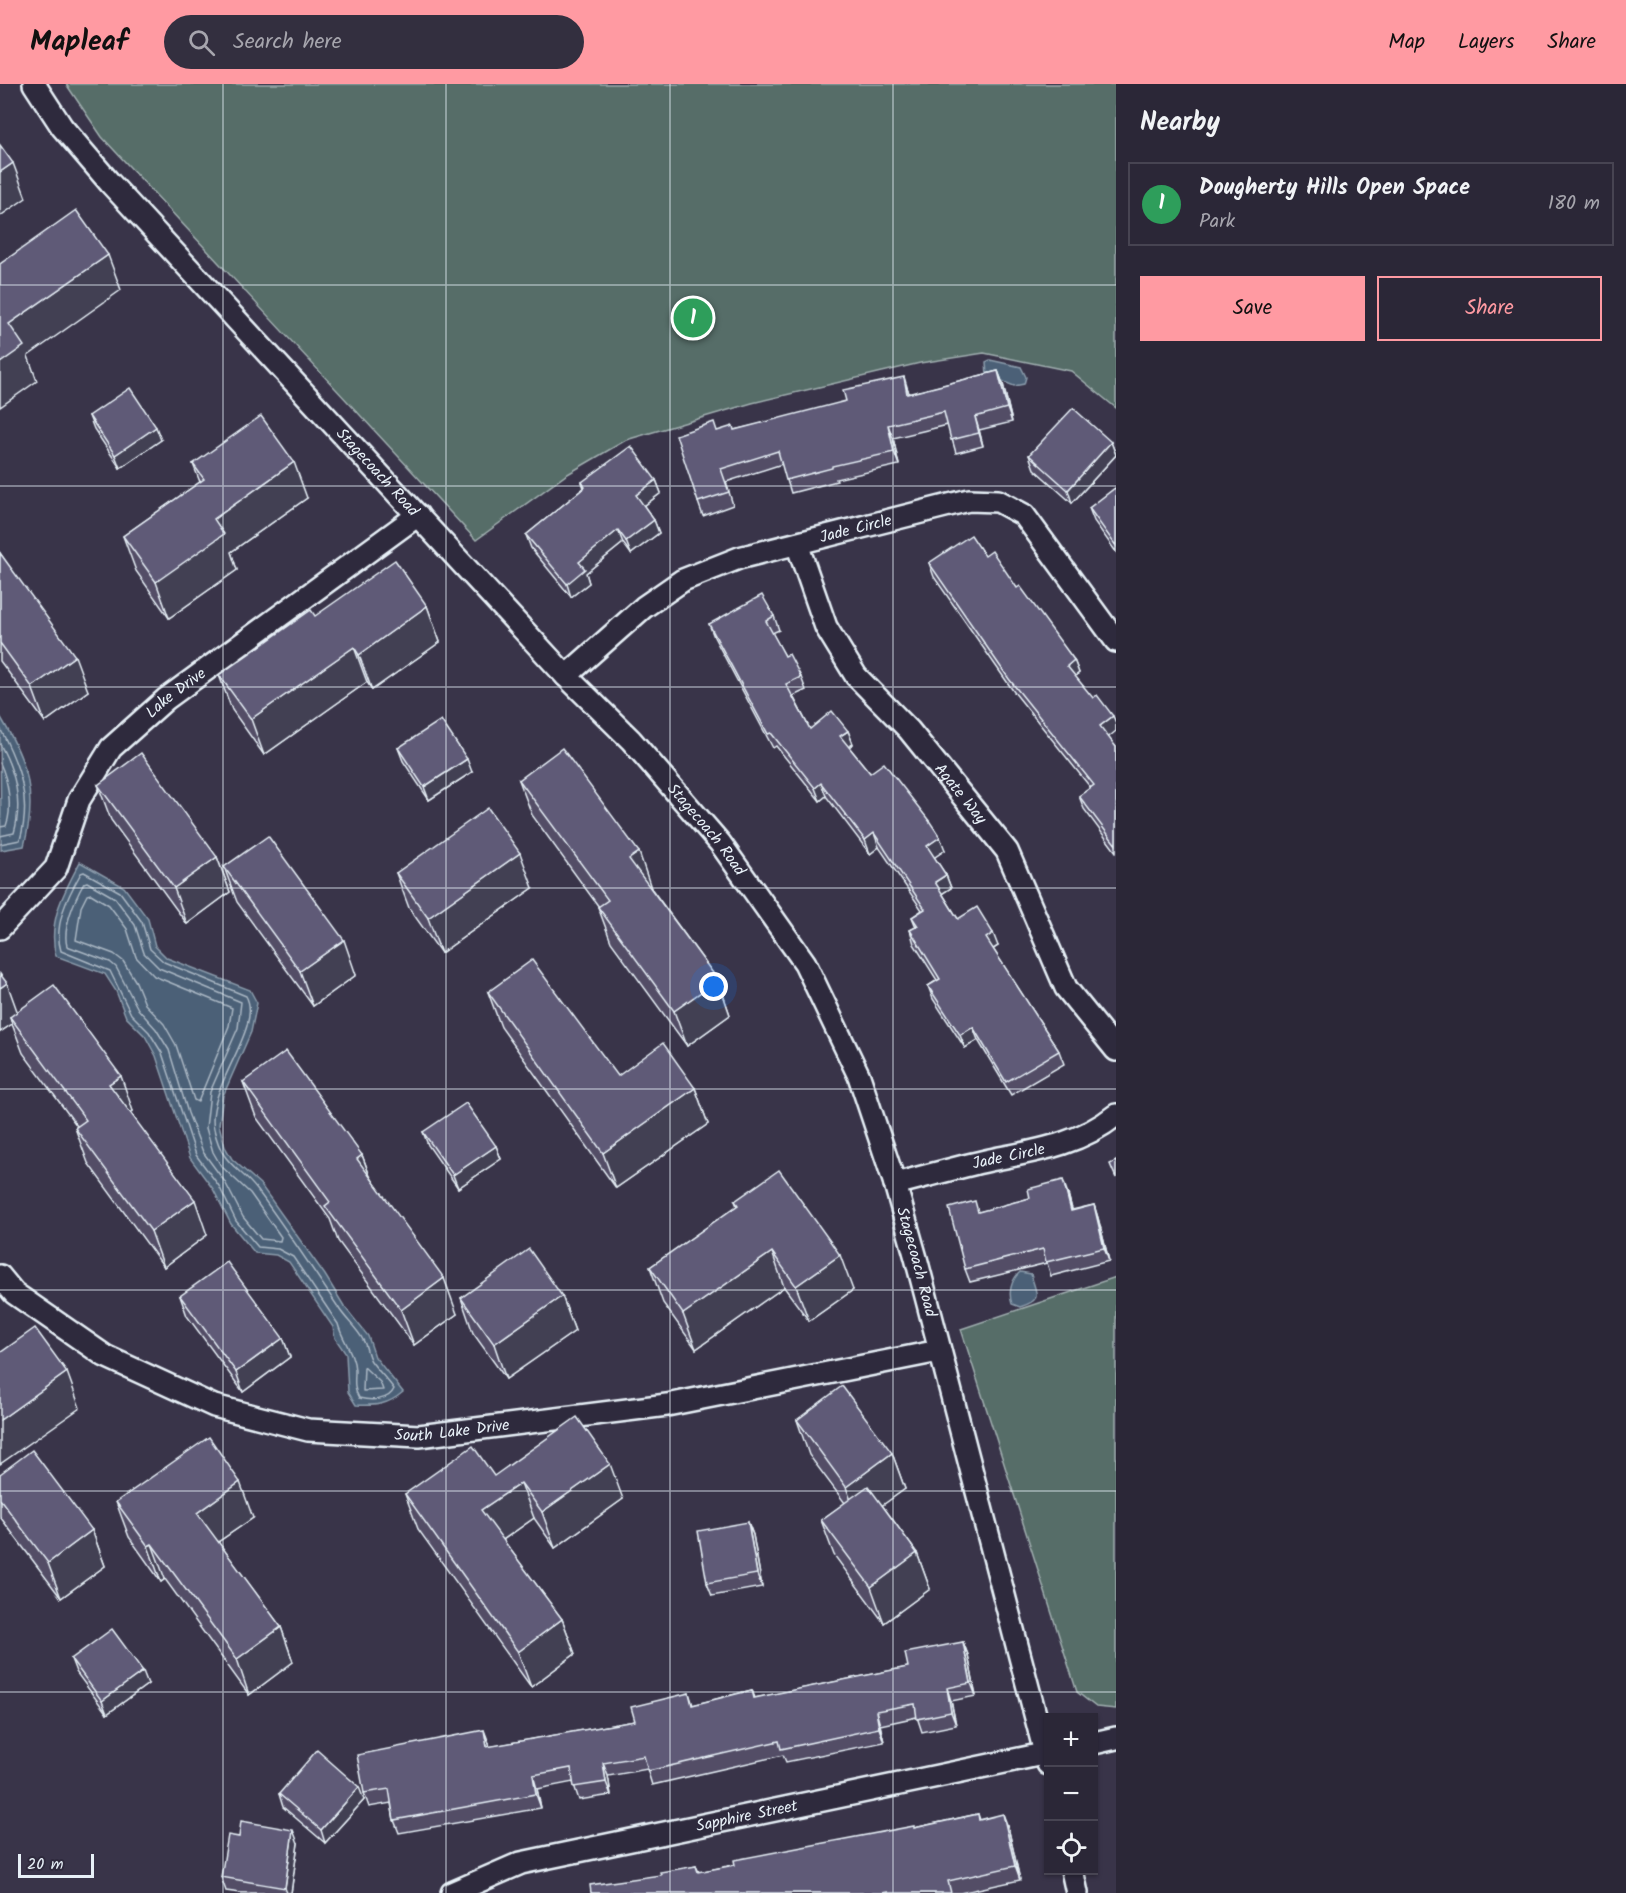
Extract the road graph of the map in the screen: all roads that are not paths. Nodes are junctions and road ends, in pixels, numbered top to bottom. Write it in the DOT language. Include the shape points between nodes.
graph roads {
  1 [pos="34,84"];
  2 [pos="418,515"];
  3 [pos="797,544"];
  4 [pos="1116,641"];
  5 [pos="566,676"];
  6 [pos="0,928"];
  7 [pos="1116,1050"];
  8 [pos="1116,1115"];
  9 [pos="895,1184"];
  10 [pos="0,1276"];
  11 [pos="939,1351"];
  12 [pos="1116,1738"];
  13 [pos="1044,1742"];
  14 [pos="1098,1742"];
  15 [pos="1044,1758"];
  16 [pos="1073,1875"];
  17 [pos="452,1893"];
  18 [pos="1077,1893"];
  1 -- 2 [label="street, Stagecoach Road" via="62,127 110,183"];
  2 -- 5 [label="street, Stagecoach Road"];
  2 -- 6 [label="street, Lake Drive" via="166,699 111,748 79,800 56,868"];
  3 -- 4 [label="street, Jade Circle" via="969,500 998,501 1024,515"];
  3 -- 5 [label="street, Jade Circle" via="739,558 683,580 644,607"];
  3 -- 7 [label="street, Agate Way" via="826,627 856,676 909,730 1007,851 1066,988"];
  5 -- 9 [label="street, Stagecoach Road" via="631,740 720,843 805,963 859,1076"];
  8 -- 9 [label="street, Jade Circle" via="1070,1142 1035,1153"];
  9 -- 11 [label="street, Stagecoach Road"];
  10 -- 11 [label="street, South Lake Drive" via="14,1293 105,1356 214,1406 308,1430 419,1436 667,1405"];
  11 -- 13 [label="street, Stagecoach Road"];
  12 -- 14 [label="street"];
  15 -- 17 [label="street, Sapphire Street" via="521,1863"];
  16 -- 18 [label="street"];
}
